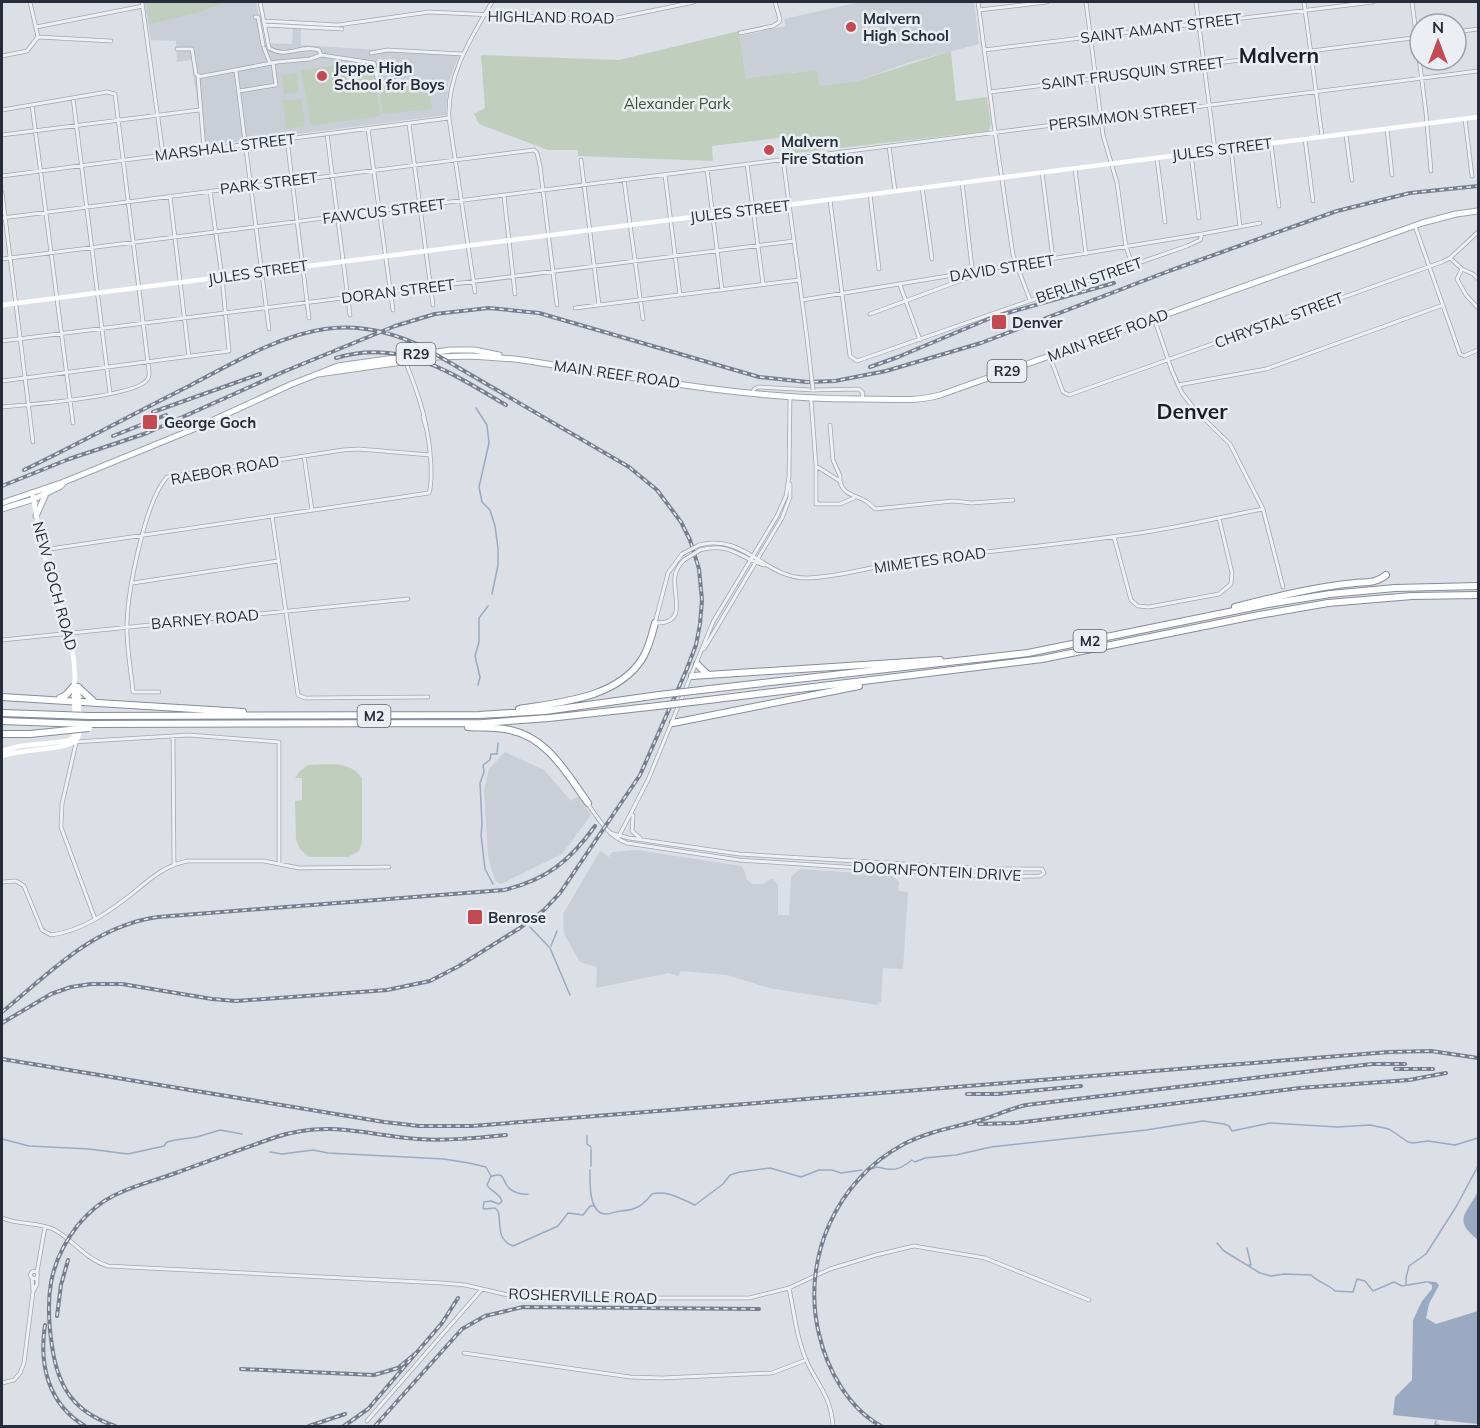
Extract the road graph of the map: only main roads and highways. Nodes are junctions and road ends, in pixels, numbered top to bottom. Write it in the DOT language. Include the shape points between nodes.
graph roads {
  1 [pos="1479,117"];
  2 [pos="1479,211"];
  3 [pos="2,305"];
  4 [pos="64,482"];
  5 [pos="48,492"];
  6 [pos="33,496"];
  7 [pos="25,502"];
  8 [pos="2,504"];
  9 [pos="2,509"];
  10 [pos="36,513"];
  11 [pos="1386,575"];
  12 [pos="1479,586"];
  13 [pos="1479,595"];
  14 [pos="655,623"];
  15 [pos="1170,624"];
  16 [pos="992,658"];
  17 [pos="697,664"];
  18 [pos="707,674"];
  19 [pos="692,676"];
  20 [pos="895,678"];
  21 [pos="76,684"];
  22 [pos="2,697"];
  23 [pos="56,699"];
  24 [pos="76,700"];
  25 [pos="94,702"];
  26 [pos="2,713"];
  27 [pos="295,715"];
  28 [pos="420,717"];
  29 [pos="2,721"];
  30 [pos="673,723"];
  31 [pos="423,724"];
  32 [pos="88,726"];
  33 [pos="2,734"];
  34 [pos="73,742"];
  35 [pos="2,751"];
  36 [pos="2,756"];
  37 [pos="588,803"];
  1 -- 3 [label="main road, JULES STREET"];
  2 -- 4 [label="main road, MAIN REEF ROAD / R29" via="1415,226 931,397 790,398 515,359 425,356 318,374"];
  4 -- 5 [label="main road, MAIN REEF ROAD / R29"];
  4 -- 6 [label="main road, MAIN REEF ROAD / R29"];
  5 -- 6 [label="main road, MAIN REEF ROAD / R29"];
  5 -- 10 [label="main road"];
  6 -- 7 [label="main road, MAIN REEF ROAD / R29"];
  6 -- 8 [label="main road, MAIN REEF ROAD / R29"];
  6 -- 10 [label="main road, NEW GOCH ROAD"];
  7 -- 9 [label="main road, MAIN REEF ROAD / R29"];
  7 -- 10 [label="main road"];
  10 -- 21 [label="main road, NEW GOCH ROAD" via="43,550 70,632"];
  11 -- 15 [label="highway" via="1376,581 1284,594"];
  12 -- 15 [label="highway, M2" via="1330,594"];
  13 -- 20 [label="highway, M2" via="1318,605 1042,659"];
  14 -- 28 [label="highway" via="642,658 627,676 609,688 507,711"];
  15 -- 16 [label="highway, M2"];
  16 -- 18 [label="highway"];
  16 -- 28 [label="highway, M2, bridge" via="526,712"];
  17 -- 18 [label="highway"];
  18 -- 19 [label="highway"];
  20 -- 30 [label="highway"];
  20 -- 31 [label="highway, M2, bridge" via="514,722"];
  21 -- 23 [label="highway"];
  21 -- 24 [label="main road, NEW GOCH ROAD"];
  21 -- 25 [label="highway"];
  22 -- 23 [label="highway"];
  23 -- 24 [label="highway"];
  24 -- 25 [label="highway"];
  24 -- 34 [label="main road, NEW GOCH ROAD"];
  25 -- 27 [label="highway"];
  26 -- 27 [label="highway, M2, bridge"];
  27 -- 28 [label="highway, M2"];
  29 -- 32 [label="highway, M2, bridge"];
  31 -- 32 [label="highway, M2"];
  31 -- 37 [label="highway" via="503,729 528,736 555,757"];
  32 -- 33 [label="highway, bridge"];
  34 -- 35 [label="main road"];
  34 -- 36 [label="main road"];
}
